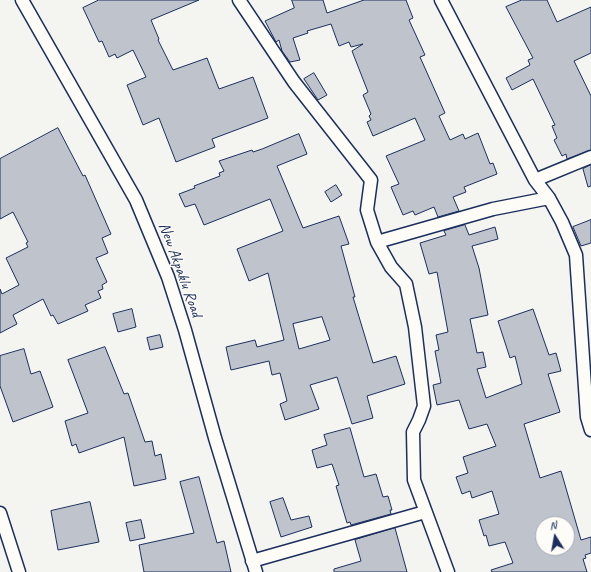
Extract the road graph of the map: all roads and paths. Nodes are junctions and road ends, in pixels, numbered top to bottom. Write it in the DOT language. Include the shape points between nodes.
graph roads {
  1 [pos="22,0"];
  2 [pos="239,0"];
  3 [pos="441,0"];
  4 [pos="591,157"];
  5 [pos="535,180"];
  6 [pos="549,198"];
  7 [pos="378,242"];
  8 [pos="591,430"];
  9 [pos="425,512"];
  10 [pos="0,514"];
  11 [pos="254,567"];
  12 [pos="19,572"];
  13 [pos="448,572"];
  1 -- 11 [label="street, New Akpaklu Road" via="136,200 165,270"];
  2 -- 7 [label="street" via="294,82 371,180 367,210"];
  3 -- 5 [label="street"];
  4 -- 5 [label="street"];
  5 -- 6 [label="street"];
  6 -- 7 [label="street" via="493,209"];
  6 -- 8 [label="street" via="576,255 587,417"];
  7 -- 9 [label="street" via="391,267 406,284 415,326 424,406 413,432 414,480"];
  9 -- 11 [label="street"];
  9 -- 13 [label="street"];
  10 -- 12 [label="street"];
}
